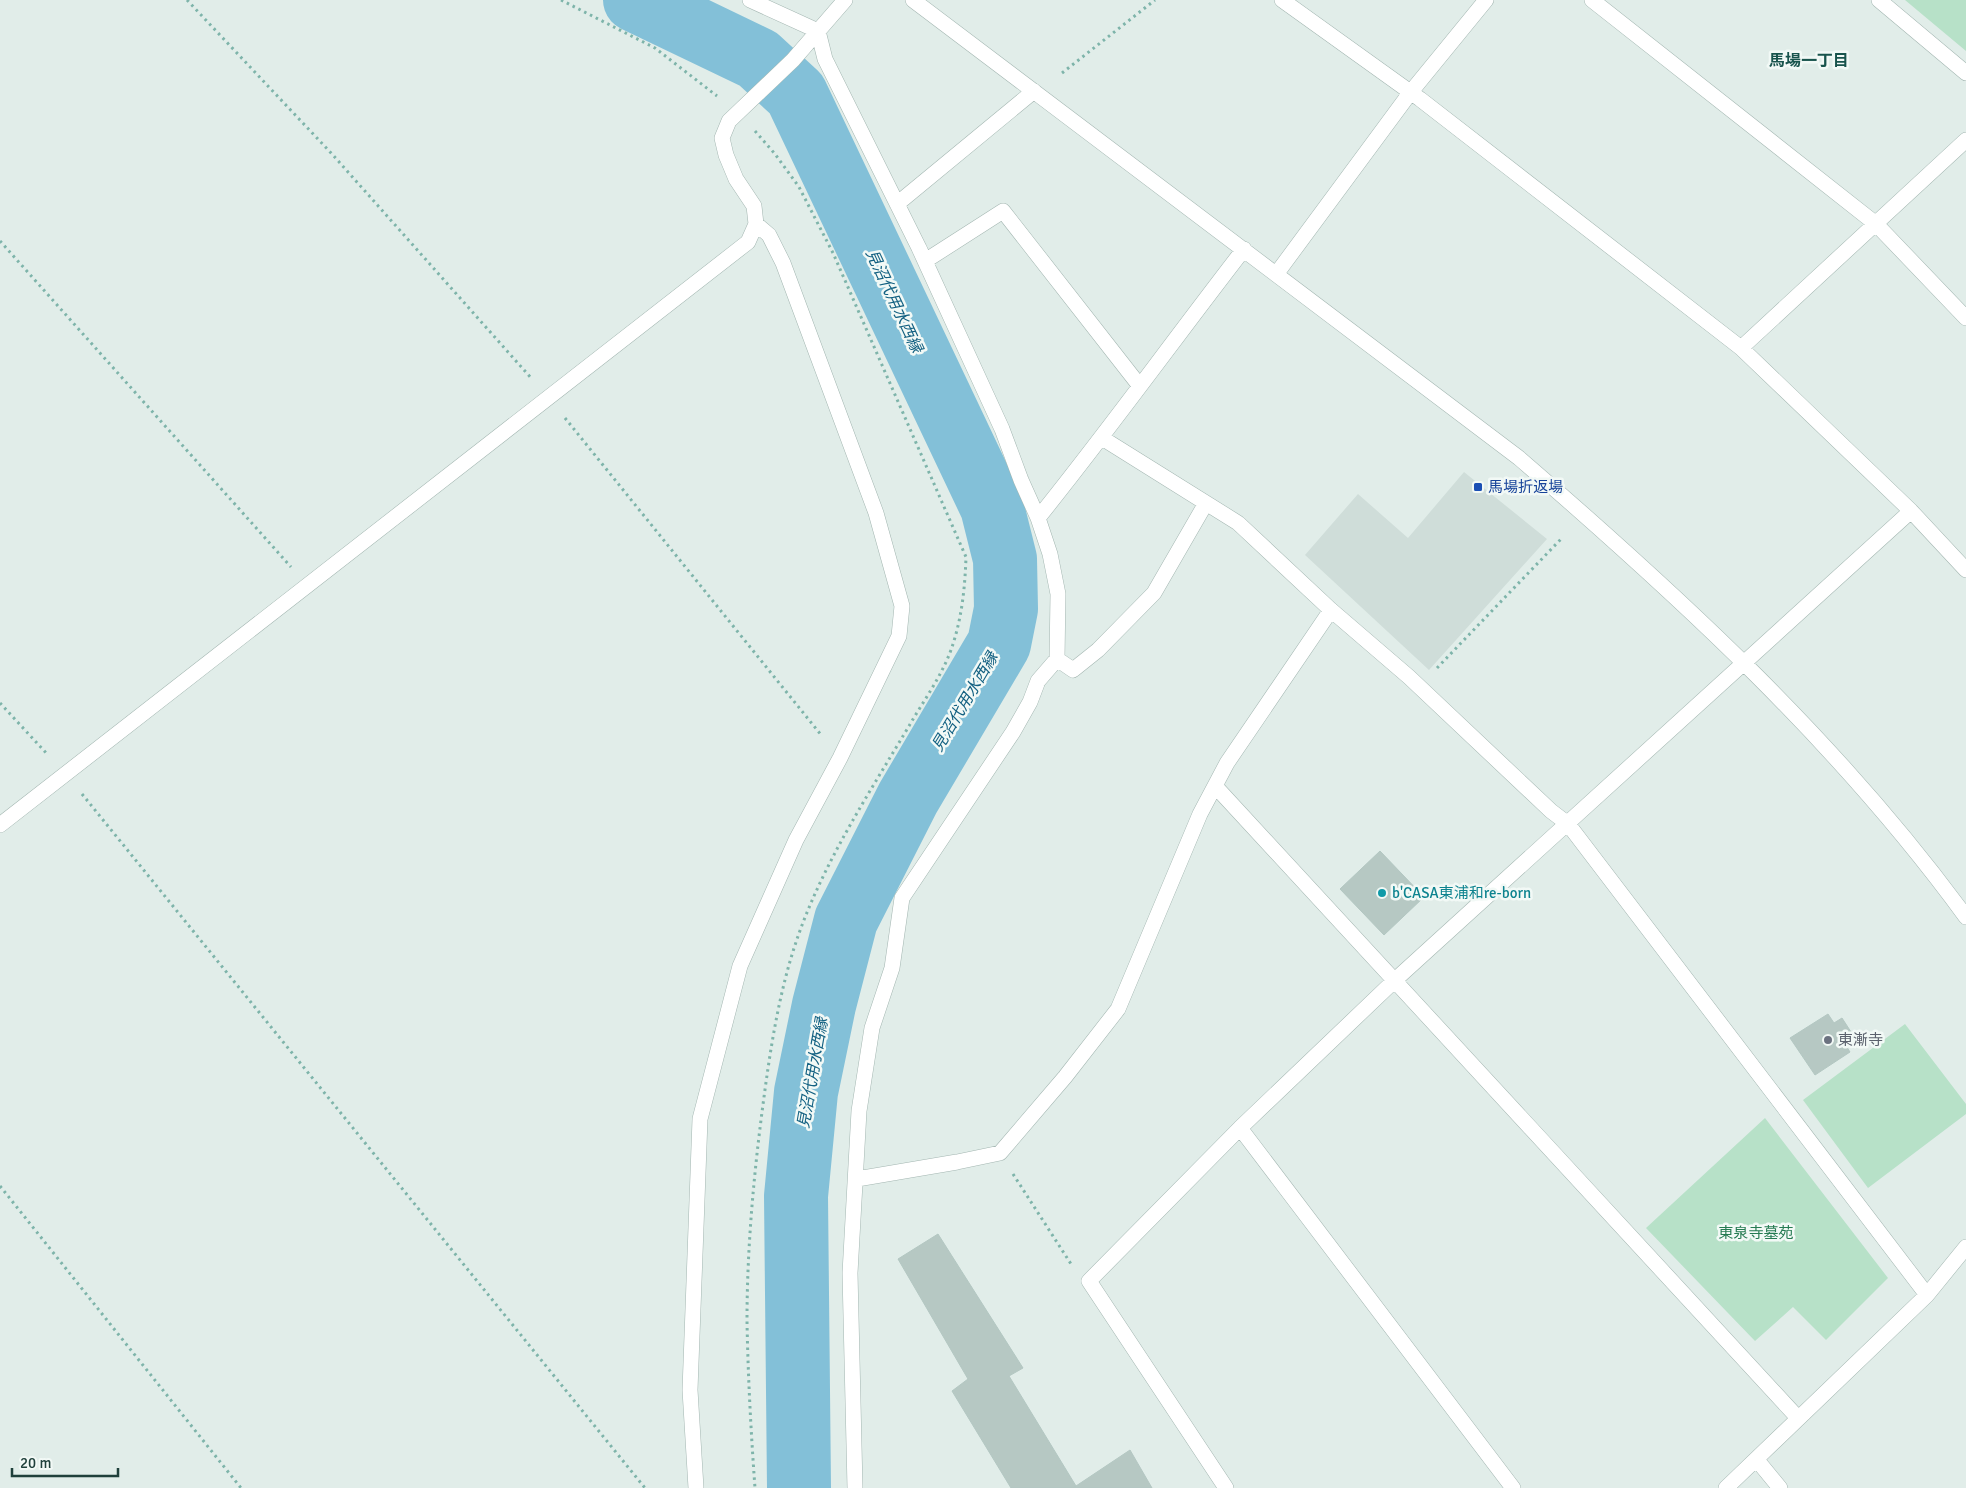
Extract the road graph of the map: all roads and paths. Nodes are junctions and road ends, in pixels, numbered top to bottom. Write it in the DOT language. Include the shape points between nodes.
graph roads {
  1 [pos="187,0"];
  2 [pos="561,0"];
  3 [pos="750,0"];
  4 [pos="845,0"];
  5 [pos="913,0"];
  6 [pos="1155,0"];
  7 [pos="1282,0"];
  8 [pos="1486,0"];
  9 [pos="1592,0"];
  10 [pos="1878,0"];
  11 [pos="818,30"];
  12 [pos="1062,73"];
  13 [pos="1966,73"];
  14 [pos="1034,91"];
  15 [pos="1410,93"];
  16 [pos="739,112"];
  17 [pos="1966,140"];
  18 [pos="897,204"];
  19 [pos="756,224"];
  20 [pos="1876,224"];
  21 [pos="0,241"];
  22 [pos="1244,249"];
  23 [pos="925,261"];
  24 [pos="1277,273"];
  25 [pos="1966,318"];
  26 [pos="1741,348"];
  27 [pos="1139,385"];
  28 [pos="549,399"];
  29 [pos="1102,438"];
  30 [pos="1206,503"];
  31 [pos="1911,511"];
  32 [pos="1038,518"];
  33 [pos="1561,539"];
  34 [pos="1966,570"];
  35 [pos="308,586"];
  36 [pos="1331,610"];
  37 [pos="1057,659"];
  38 [pos="1745,662"];
  39 [pos="1420,687"];
  40 [pos="0,703"];
  41 [pos="840,758"];
  42 [pos="65,773"];
  43 [pos="1216,787"];
  44 [pos="1568,824"];
  45 [pos="0,825"];
  46 [pos="1966,917"];
  47 [pos="1395,980"];
  48 [pos="1240,1128"];
  49 [pos="1000,1153"];
  50 [pos="856,1178"];
  51 [pos="0,1186"];
  52 [pos="1966,1247"];
  53 [pos="1089,1281"];
  54 [pos="1927,1295"];
  55 [pos="1798,1418"];
  56 [pos="1756,1460"];
  57 [pos="241,1488"];
  58 [pos="645,1488"];
  59 [pos="696,1488"];
  60 [pos="755,1488"];
  61 [pos="855,1488"];
  62 [pos="1226,1488"];
  63 [pos="1513,1488"];
  64 [pos="1726,1488"];
  65 [pos="1780,1488"];
  1 -- 28 [label="path" via="332,154"];
  2 -- 16 [label="path" via="654,48"];
  3 -- 11 [label="street"];
  4 -- 11 [label="street"];
  5 -- 14 [label="street"];
  6 -- 12 [label="path"];
  7 -- 15 [label="street"];
  8 -- 15 [label="street"];
  9 -- 20 [label="street"];
  10 -- 13 [label="street"];
  11 -- 16 [label="street" via="793,60"];
  11 -- 18 [label="street" via="825,59"];
  14 -- 18 [label="street"];
  14 -- 22 [label="street"];
  15 -- 24 [label="street"];
  15 -- 26 [label="street"];
  16 -- 19 [label="street" via="729,121 722,138 736,179 754,206"];
  16 -- 60 [label="path" via="800,187 966,557 965,590 952,647 931,689 844,832 817,888 792,957 774,1030 751,1222 747,1319"];
  17 -- 20 [label="street"];
  18 -- 23 [label="street"];
  19 -- 28 [label="street" via="748,242 733,255"];
  19 -- 41 [label="street" via="769,235 783,263 876,513 902,606 899,636"];
  20 -- 25 [label="street"];
  20 -- 26 [label="street"];
  21 -- 35 [label="path"];
  22 -- 24 [label="street"];
  22 -- 27 [label="street"];
  23 -- 27 [label="street" via="1003,211"];
  23 -- 32 [label="street" via="1002,429"];
  24 -- 38 [label="street" via="1519,458 1674,594"];
  26 -- 31 [label="street"];
  27 -- 29 [label="street"];
  28 -- 35 [label="street" via="519,419"];
  28 -- 41 [label="path"];
  29 -- 30 [label="street"];
  29 -- 32 [label="street"];
  30 -- 36 [label="street" via="1238,523"];
  30 -- 37 [label="street" via="1154,593 1098,650 1073,670"];
  31 -- 34 [label="street"];
  31 -- 38 [label="street"];
  32 -- 37 [label="street" via="1058,594"];
  33 -- 39 [label="path"];
  35 -- 42 [label="street"];
  36 -- 39 [label="street"];
  36 -- 43 [label="street" via="1232,756"];
  37 -- 50 [label="street" via="1038,681 1013,732 902,898 892,968 872,1028 866,1060 859,1111"];
  38 -- 44 [label="street"];
  38 -- 46 [label="street" via="1866,792"];
  39 -- 44 [label="street"];
  40 -- 42 [label="path"];
  41 -- 59 [label="street" via="796,840 740,966 700,1119 690,1390"];
  42 -- 45 [label="street"];
  42 -- 58 [label="path"];
  43 -- 47 [label="street"];
  43 -- 49 [label="street" via="1200,814 1118,1009"];
  44 -- 47 [label="street"];
  44 -- 54 [label="street"];
  47 -- 48 [label="street"];
  47 -- 55 [label="street"];
  48 -- 53 [label="street"];
  48 -- 63 [label="street"];
  49 -- 50 [label="street"];
  49 -- 53 [label="path" via="1074,1268"];
  50 -- 61 [label="street" via="850,1274"];
  51 -- 57 [label="path"];
  52 -- 54 [label="street"];
  53 -- 62 [label="street"];
  54 -- 55 [label="street"];
  55 -- 56 [label="street"];
  56 -- 64 [label="street"];
  56 -- 65 [label="street"];
}
